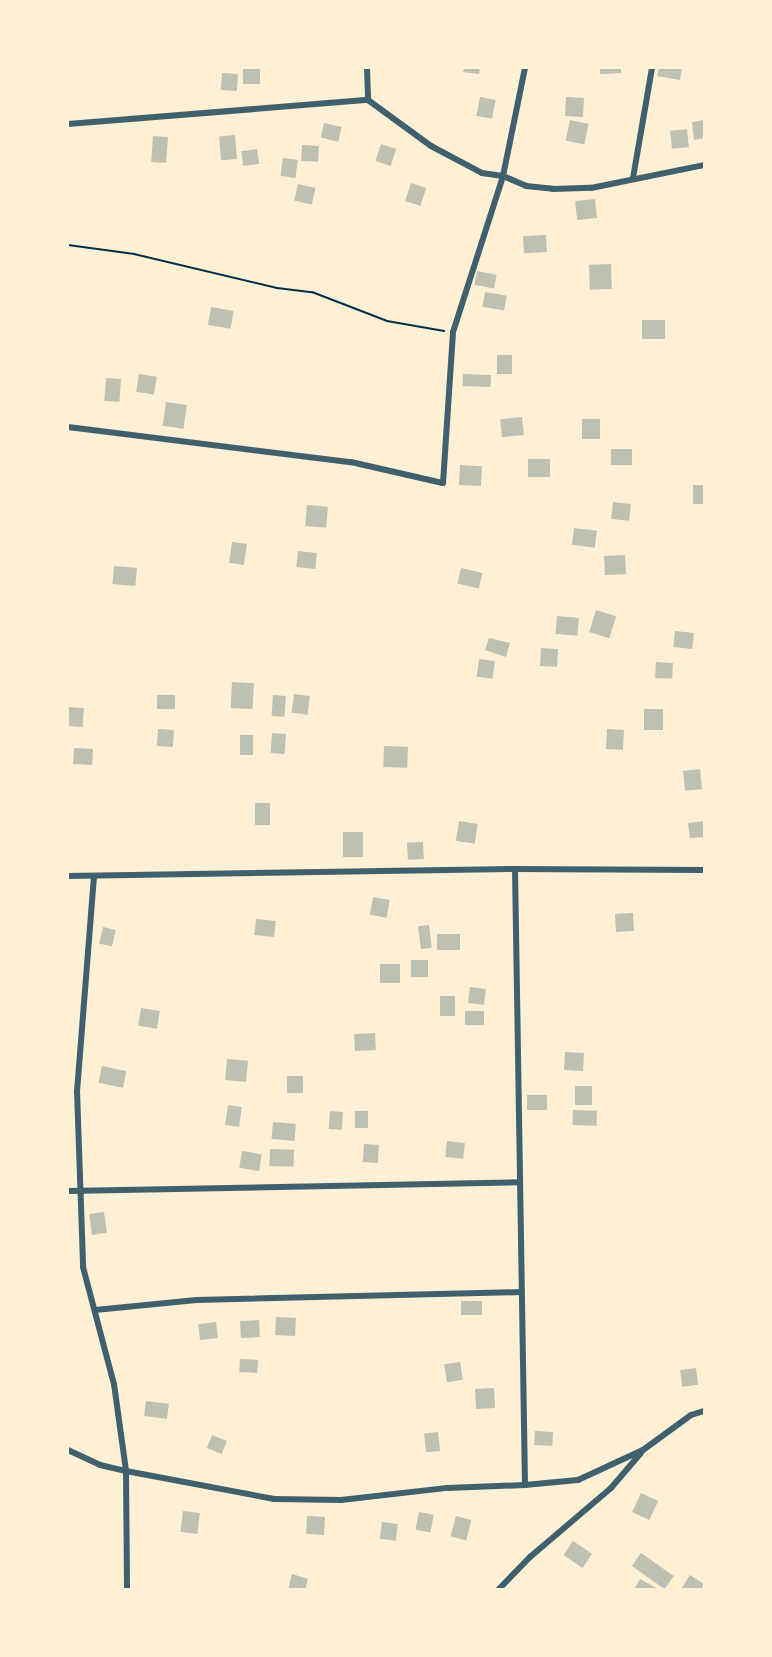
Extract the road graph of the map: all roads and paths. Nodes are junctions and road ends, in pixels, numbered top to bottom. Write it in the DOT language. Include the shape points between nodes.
graph roads {
  1 [pos="367,68"];
  2 [pos="525,68"];
  3 [pos="652,68"];
  4 [pos="368,100"];
  5 [pos="68,124"];
  6 [pos="705,165"];
  7 [pos="503,177"];
  8 [pos="633,178"];
  9 [pos="68,245"];
  10 [pos="453,332"];
  11 [pos="68,427"];
  12 [pos="515,869"];
  13 [pos="705,870"];
  14 [pos="68,876"];
  15 [pos="94,876"];
  16 [pos="519,1182"];
  17 [pos="68,1191"];
  18 [pos="82,1191"];
  19 [pos="521,1292"];
  20 [pos="95,1310"];
  21 [pos="705,1411"];
  22 [pos="68,1450"];
  23 [pos="643,1450"];
  24 [pos="126,1471"];
  25 [pos="525,1485"];
  26 [pos="127,1590"];
  27 [pos="498,1590"];
  1 -- 4 [label="street"];
  2 -- 7 [label="street"];
  3 -- 8 [label="street"];
  4 -- 5 [label="street"];
  4 -- 7 [label="street" via="431,146 482,173"];
  6 -- 8 [label="street"];
  7 -- 8 [label="street" via="526,186 553,189 591,188"];
  7 -- 10 [label="street"];
  9 -- 10 [label="path" via="134,254 277,288 312,292 387,321"];
  10 -- 11 [label="street" via="443,483 351,462"];
  12 -- 13 [label="street"];
  12 -- 15 [label="street"];
  12 -- 16 [label="street"];
  14 -- 15 [label="street"];
  15 -- 18 [label="street" via="77,1091"];
  16 -- 18 [label="street"];
  16 -- 19 [label="street"];
  17 -- 18 [label="street"];
  18 -- 20 [label="street" via="83,1267"];
  19 -- 20 [label="street" via="197,1300"];
  19 -- 25 [label="street"];
  20 -- 24 [label="street" via="114,1384"];
  21 -- 23 [label="street" via="692,1415"];
  22 -- 24 [label="street" via="100,1465"];
  23 -- 25 [label="street" via="578,1479"];
  23 -- 27 [label="street" via="610,1488"];
  24 -- 25 [label="street" via="274,1499 342,1500 447,1488"];
  24 -- 26 [label="street"];
}
